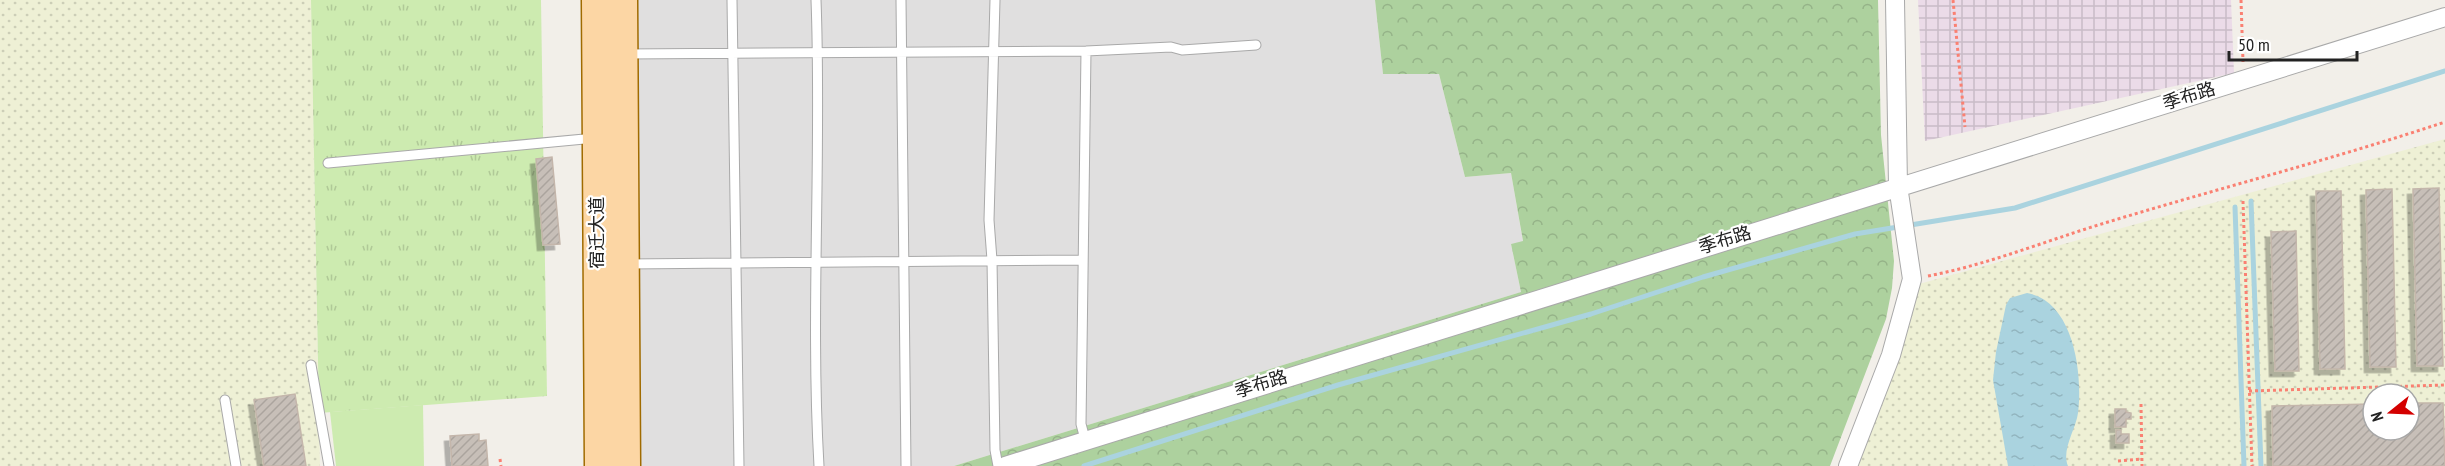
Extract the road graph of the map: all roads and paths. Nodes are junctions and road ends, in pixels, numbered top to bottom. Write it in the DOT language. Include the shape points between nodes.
graph roads {
  1 [pos="596,0"];
  2 [pos="623,0"];
  3 [pos="732,0"];
  4 [pos="816,0"];
  5 [pos="901,0"];
  6 [pos="994,0"];
  7 [pos="1895,0"];
  8 [pos="1953,0"];
  9 [pos="2241,0"];
  10 [pos="2445,17"];
  11 [pos="1256,45"];
  12 [pos="994,50"];
  13 [pos="1086,51"];
  14 [pos="818,52"];
  15 [pos="901,53"];
  16 [pos="623,54"];
  17 [pos="732,55"];
  18 [pos="2244,79"];
  19 [pos="2445,122"];
  20 [pos="1965,127"];
  21 [pos="597,138"];
  22 [pos="328,163"];
  23 [pos="1898,186"];
  24 [pos="2243,201"];
  25 [pos="992,260"];
  26 [pos="1083,260"];
  27 [pos="814,262"];
  28 [pos="902,263"];
  29 [pos="625,264"];
  30 [pos="735,264"];
  31 [pos="1912,279"];
  32 [pos="310,365"];
  33 [pos="2445,385"];
  34 [pos="2250,391"];
  35 [pos="225,399"];
  36 [pos="2141,404"];
  37 [pos="1085,439"];
  38 [pos="500,459"];
  39 [pos="2142,459"];
  40 [pos="2118,461"];
  41 [pos="236,466"];
  42 [pos="329,466"];
  43 [pos="501,466"];
  44 [pos="599,466"];
  45 [pos="626,466"];
  46 [pos="739,466"];
  47 [pos="819,466"];
  48 [pos="906,466"];
  49 [pos="998,466"];
  50 [pos="1005,466"];
  51 [pos="1848,466"];
  52 [pos="2142,466"];
  53 [pos="2252,466"];
  1 -- 21 [label="main road, 宿迁大道"];
  2 -- 16 [label="main road, 宿迁大道"];
  3 -- 17 [label="lane"];
  4 -- 14 [label="lane"];
  5 -- 15 [label="lane"];
  6 -- 12 [label="lane"];
  7 -- 23 [label="street"];
  8 -- 20 [label="path"];
  9 -- 18 [label="path"];
  10 -- 18 [label="street, 季布路"];
  11 -- 13 [label="lane"];
  12 -- 13 [label="lane"];
  12 -- 15 [label="lane"];
  12 -- 25 [label="lane" via="989,220"];
  13 -- 26 [label="lane"];
  14 -- 15 [label="lane"];
  14 -- 17 [label="lane"];
  14 -- 27 [label="lane"];
  15 -- 28 [label="lane"];
  16 -- 17 [label="lane"];
  16 -- 29 [label="main road, 宿迁大道"];
  17 -- 30 [label="lane"];
  18 -- 23 [label="street, 季布路"];
  19 -- 31 [label="path" via="1981,263"];
  21 -- 22 [label="lane"];
  21 -- 44 [label="main road, 宿迁大道"];
  23 -- 31 [label="street"];
  23 -- 37 [label="street, 季布路"];
  24 -- 34 [label="path"];
  25 -- 26 [label="lane"];
  25 -- 28 [label="lane"];
  25 -- 49 [label="lane"];
  26 -- 37 [label="lane" via="1081,424"];
  27 -- 28 [label="lane"];
  27 -- 30 [label="lane"];
  27 -- 47 [label="lane"];
  28 -- 48 [label="lane"];
  29 -- 30 [label="lane"];
  29 -- 45 [label="main road, 宿迁大道"];
  30 -- 46 [label="lane"];
  31 -- 51 [label="street" via="1891,355"];
  32 -- 42 [label="lane"];
  33 -- 34 [label="path"];
  34 -- 53 [label="path"];
  35 -- 41 [label="lane"];
  36 -- 39 [label="path"];
  37 -- 50 [label="street, 季布路"];
  38 -- 43 [label="path"];
  39 -- 40 [label="path"];
  39 -- 52 [label="path"];
}
